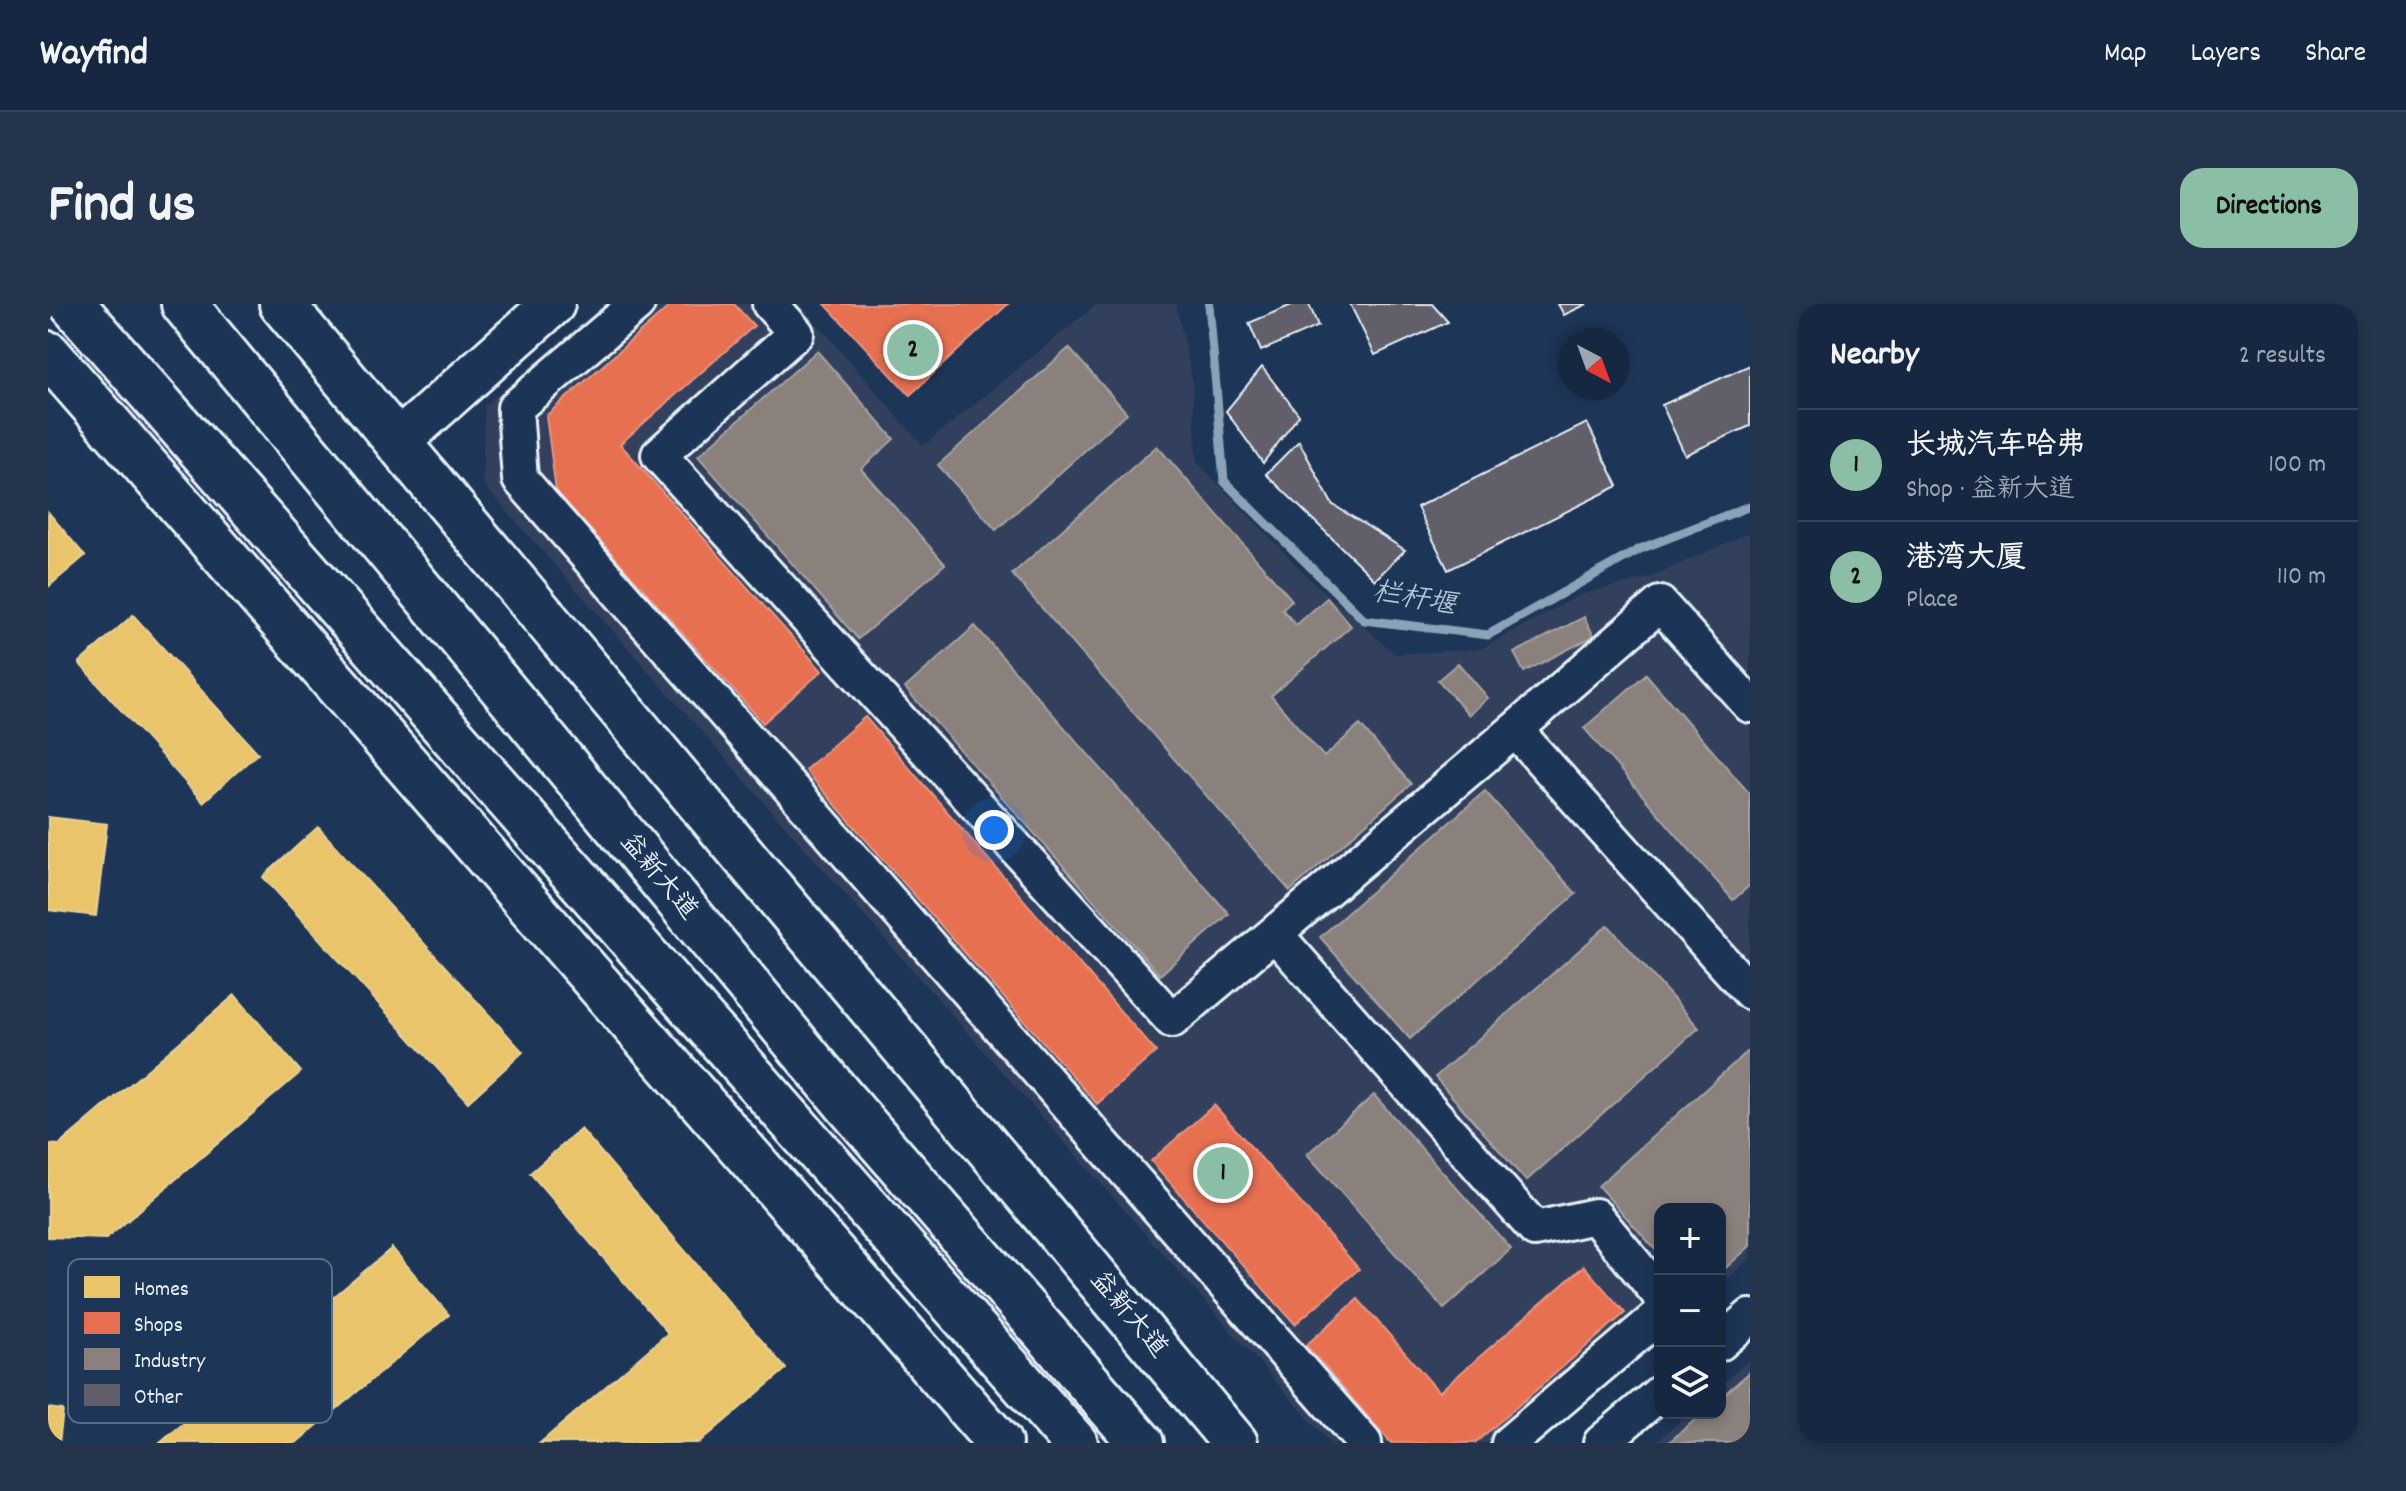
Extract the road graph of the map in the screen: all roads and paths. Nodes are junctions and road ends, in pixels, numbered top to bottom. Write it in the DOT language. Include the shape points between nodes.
graph roads {
  1 [pos="72,304"];
  2 [pos="184,304"];
  3 [pos="282,304"];
  4 [pos="553,304"];
  5 [pos="637,304"];
  6 [pos="770,304"];
  7 [pos="48,354"];
  8 [pos="397,443"];
  9 [pos="1750,705"];
  10 [pos="1515,730"];
  11 [pos="1275,934"];
  12 [pos="1750,992"];
  13 [pos="1654,1288"];
  14 [pos="1750,1317"];
  15 [pos="1654,1320"];
  16 [pos="1726,1338"];
  17 [pos="1654,1398"];
  18 [pos="999,1443"];
  19 [pos="1075,1443"];
  20 [pos="1141,1443"];
  21 [pos="1235,1443"];
  22 [pos="1364,1443"];
  23 [pos="1509,1443"];
  24 [pos="1601,1443"];
  1 -- 19 [label="main road"];
  2 -- 20 [label="main road, 益新大道" via="845,1102"];
  3 -- 8 [label="main road, 益新大道"];
  4 -- 8 [label="street"];
  5 -- 22 [label="street" via="515,408 520,479"];
  6 -- 11 [label="street" via="796,333 659,455 1172,1020"];
  7 -- 18 [label="main road"];
  8 -- 21 [label="main road, 益新大道"];
  9 -- 10 [label="street" via="1660,604"];
  10 -- 11 [label="street"];
  10 -- 12 [label="street"];
  11 -- 13 [label="street" via="1535,1229 1595,1216"];
  14 -- 16 [label="street"];
  15 -- 23 [label="street"];
  17 -- 24 [label="street"];
}
